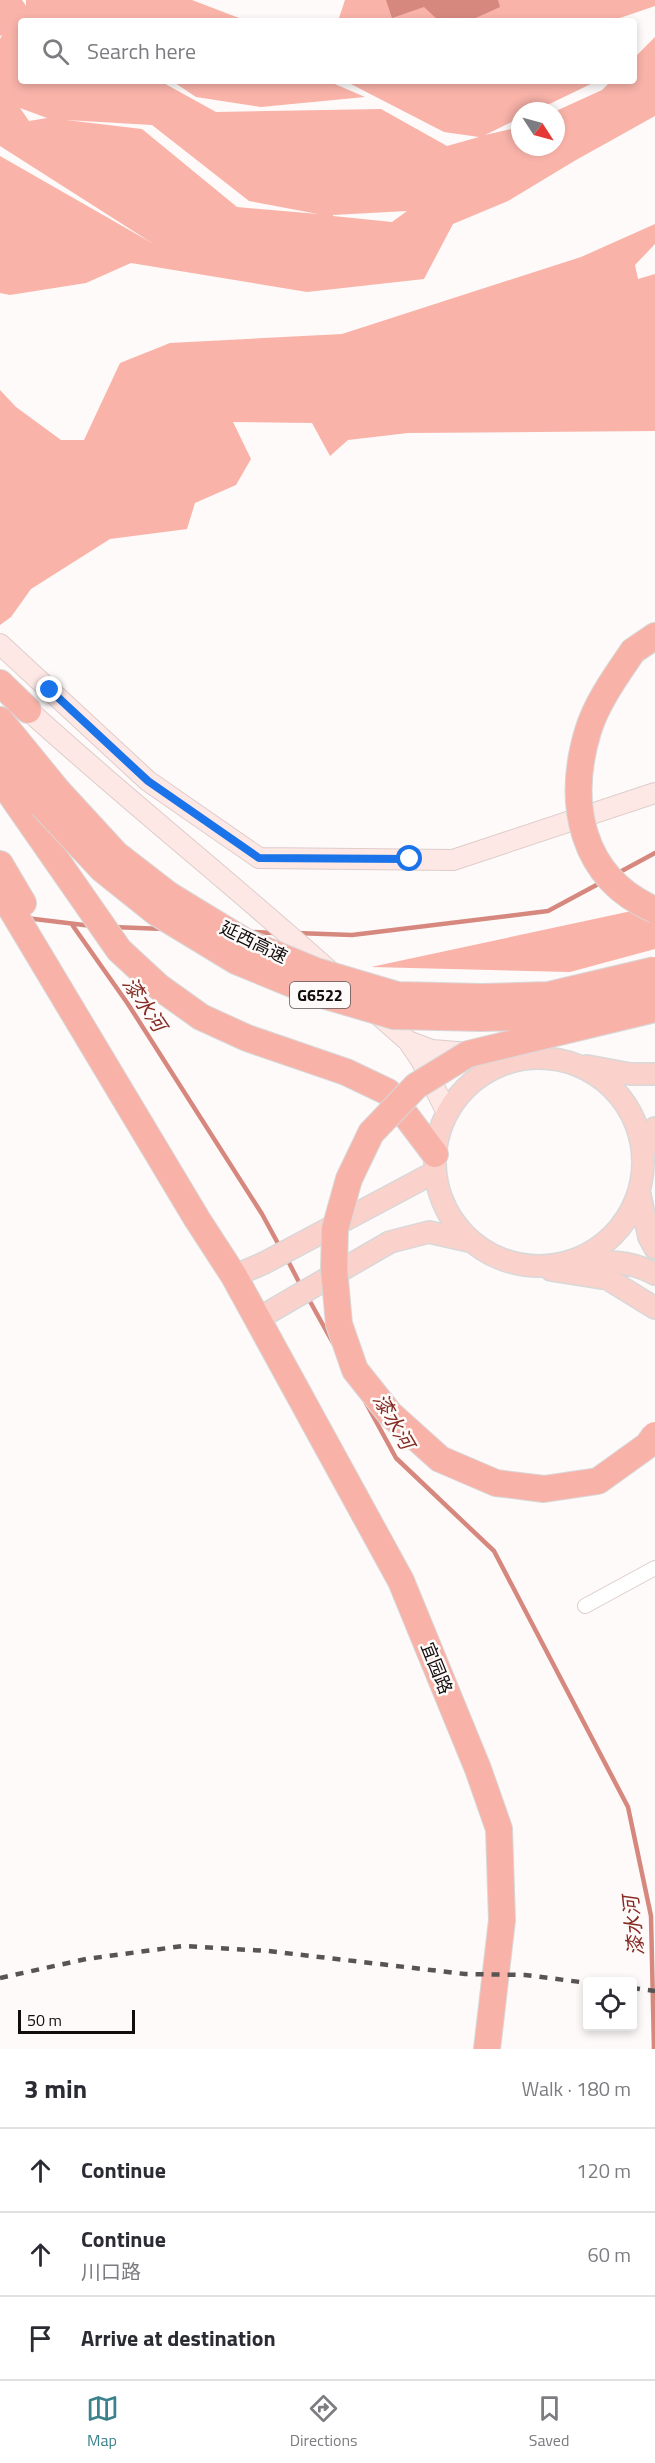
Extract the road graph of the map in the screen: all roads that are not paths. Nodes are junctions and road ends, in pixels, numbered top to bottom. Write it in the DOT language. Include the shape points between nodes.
graph roads {
  1 [pos="655,636"];
  2 [pos="0,644"];
  3 [pos="0,683"];
  4 [pos="28,710"];
  5 [pos="0,720"];
  6 [pos="0,753"];
  7 [pos="0,779"];
  8 [pos="148,781"];
  9 [pos="655,793"];
  10 [pos="50,798"];
  11 [pos="180,842"];
  12 [pos="0,871"];
  13 [pos="655,910"];
  14 [pos="655,970"];
  15 [pos="655,988"];
  16 [pos="655,1010"];
  17 [pos="408,1041"];
  18 [pos="532,1058"];
  19 [pos="574,1064"];
  20 [pos="655,1074"];
  21 [pos="447,1113"];
  22 [pos="655,1128"];
  23 [pos="643,1153"];
  24 [pos="435,1163"];
  25 [pos="639,1191"];
  26 [pos="469,1241"];
  27 [pos="655,1248"];
  28 [pos="565,1263"];
  29 [pos="518,1265"];
  30 [pos="655,1274"];
  31 [pos="234,1276"];
  32 [pos="655,1308"];
  33 [pos="259,1318"];
  34 [pos="655,1435"];
  35 [pos="655,1568"];
  36 [pos="585,1606"];
  37 [pos="488,2049"];
  1 -- 13 [label="highway, bridge" via="633,651 606,690 588,732 579,781 580,822 596,863 636,902"];
  2 -- 8 [label="main road"];
  3 -- 4 [label="highway"];
  4 -- 11 [label="main road"];
  5 -- 10 [label="highway, 延西高速 / G6522"];
  6 -- 10 [label="highway, 延西高速 / G6522"];
  7 -- 24 [label="highway" via="119,950 159,987 201,1017 388,1092"];
  8 -- 9 [label="main road" via="259,858 453,860"];
  8 -- 11 [label="main road"];
  10 -- 14 [label="highway, 延西高速 / G6522, bridge" via="169,896 246,942 316,971 397,994 482,997 549,995"];
  10 -- 15 [label="highway, 延西高速 / G6522, bridge" via="102,869 157,913 236,961 309,991 394,1016 482,1018 550,1016"];
  11 -- 17 [label="main road"];
  12 -- 31 [label="highway, 宜园路"];
  16 -- 34 [label="highway, bridge" via="468,1054 416,1086 371,1133 349,1179 334,1229 334,1269 339,1324 355,1370 390,1414 440,1459 496,1483 544,1489 598,1481 648,1445"];
  17 -- 18 [label="main road" via="432,1050"];
  17 -- 21 [label="main road"];
  18 -- 19 [label="main road"];
  18 -- 21 [label="main road" via="498,1066 468,1085"];
  19 -- 20 [label="main road" via="630,1074"];
  19 -- 23 [label="main road" via="600,1078 622,1098 636,1124"];
  21 -- 24 [label="main road" via="439,1133"];
  22 -- 23 [label="main road"];
  23 -- 25 [label="main road"];
  24 -- 26 [label="main road" via="440,1198"];
  24 -- 31 [label="main road" via="381,1199"];
  25 -- 27 [label="main road" via="649,1238"];
  25 -- 28 [label="main road" via="612,1237 590,1253"];
  26 -- 29 [label="main road" via="492,1256"];
  26 -- 33 [label="main road" via="429,1232 390,1242"];
  28 -- 29 [label="main road" via="542,1267"];
  28 -- 30 [label="main road" via="609,1260 640,1266"];
  29 -- 32 [label="main road" via="609,1279"];
  31 -- 33 [label="highway, 宜园路"];
  33 -- 37 [label="highway, 宜园路" via="401,1581 499,1829 502,1920"];
  35 -- 36 [label="street"];
}
